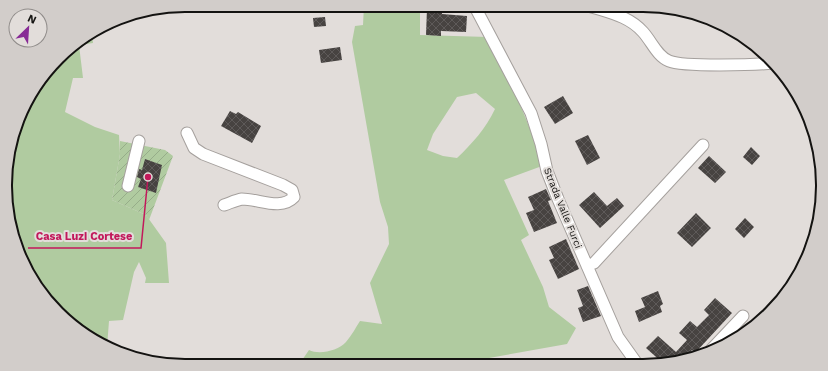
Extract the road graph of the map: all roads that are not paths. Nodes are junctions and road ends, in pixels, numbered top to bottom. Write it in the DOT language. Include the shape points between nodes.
graph roads {
  1 [pos="478,12"];
  2 [pos="608,12"];
  3 [pos="765,63"];
  4 [pos="187,133"];
  5 [pos="139,141"];
  6 [pos="703,145"];
  7 [pos="128,186"];
  8 [pos="224,205"];
  9 [pos="587,266"];
  10 [pos="743,316"];
  11 [pos="720,341"];
  12 [pos="634,359"];
  1 -- 9 [label="street, Strada Valle Furci" via="531,113 547,172"];
  2 -- 3 [label="street" via="632,22 661,56 678,64"];
  4 -- 8 [label="street" via="194,148 203,154 282,185 292,190 294,197 289,203 281,205 240,199"];
  5 -- 7 [label="street"];
  6 -- 9 [label="street" via="594,263"];
  9 -- 12 [label="street, Strada Valle Furci" via="618,337"];
  10 -- 11 [label="street"];
}
